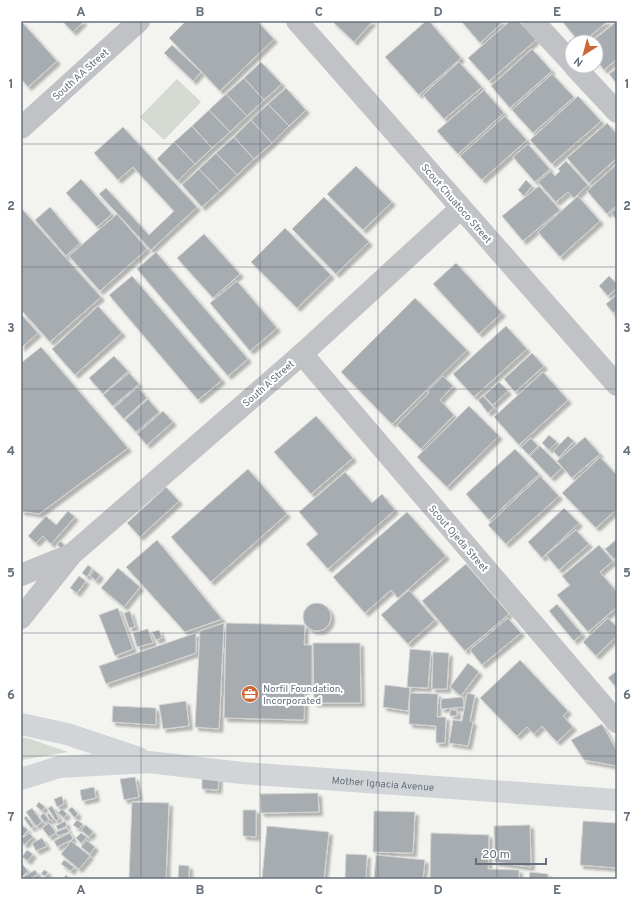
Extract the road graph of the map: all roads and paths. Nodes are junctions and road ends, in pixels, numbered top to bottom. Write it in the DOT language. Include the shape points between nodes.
graph roads {
  1 [pos="139,21"];
  2 [pos="297,21"];
  3 [pos="533,21"];
  4 [pos="564,54"];
  5 [pos="581,74"];
  6 [pos="617,112"];
  7 [pos="21,128"];
  8 [pos="461,208"];
  9 [pos="302,354"];
  10 [pos="617,385"];
  11 [pos="72,554"];
  12 [pos="21,575"];
  13 [pos="21,618"];
  14 [pos="617,722"];
  15 [pos="23,723"];
  16 [pos="149,762"];
  17 [pos="21,779"];
  18 [pos="617,800"];
  1 -- 7 [label="street, South AA Street"];
  2 -- 8 [label="street, Scout Chuatoco Street"];
  3 -- 4 [label="street"];
  5 -- 6 [label="street"];
  8 -- 9 [label="street, South A Street"];
  8 -- 10 [label="street, Scout Chuatoco Street"];
  9 -- 11 [label="street, South A Street"];
  9 -- 14 [label="street, Scout Ojeda Street"];
  11 -- 12 [label="street, South A Street"];
  11 -- 13 [label="street, South A Street"];
  15 -- 16 [label="main road, Mother Ignacia Avenue" via="67,734"];
  16 -- 17 [label="main road, Mother Ignacia Avenue" via="58,767"];
  16 -- 18 [label="main road, Mother Ignacia Avenue" via="242,773"];
}
